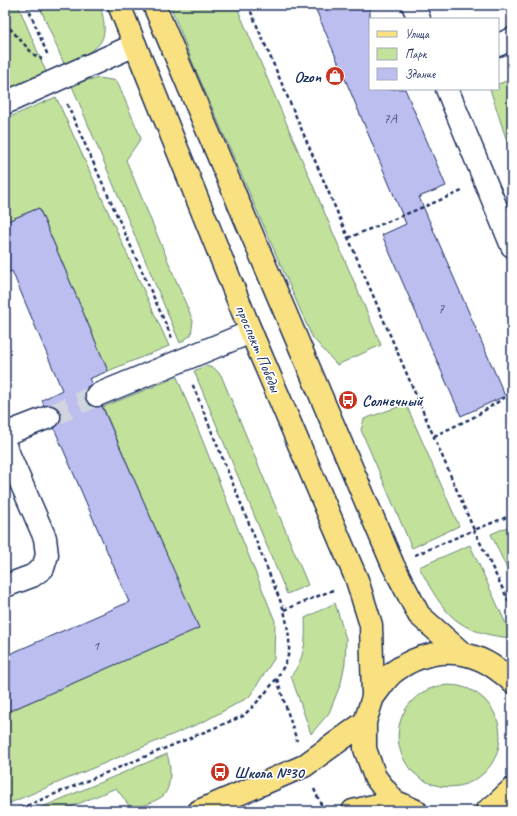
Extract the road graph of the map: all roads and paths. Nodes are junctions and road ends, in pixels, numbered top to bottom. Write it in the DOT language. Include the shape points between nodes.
graph roads {
  1 [pos="27,5"];
  2 [pos="119,5"];
  3 [pos="154,5"];
  4 [pos="248,5"];
  5 [pos="413,5"];
  6 [pos="419,18"];
  7 [pos="5,23"];
  8 [pos="512,39"];
  9 [pos="135,45"];
  10 [pos="499,45"];
  11 [pos="54,73"];
  12 [pos="447,90"];
  13 [pos="5,103"];
  14 [pos="486,181"];
  15 [pos="348,238"];
  16 [pos="512,246"];
  17 [pos="251,332"];
  18 [pos="183,361"];
  19 [pos="512,393"];
  20 [pos="97,395"];
  21 [pos="49,417"];
  22 [pos="5,434"];
  23 [pos="434,436"];
  24 [pos="5,446"];
  25 [pos="512,515"];
  26 [pos="474,530"];
  27 [pos="5,586"];
  28 [pos="512,608"];
  29 [pos="462,653"];
  30 [pos="486,661"];
  31 [pos="512,662"];
  32 [pos="512,682"];
  33 [pos="373,697"];
  34 [pos="365,722"];
  35 [pos="512,789"];
  36 [pos="394,801"];
  37 [pos="14,811"];
  38 [pos="199,811"];
  39 [pos="353,811"];
  40 [pos="416,811"];
  41 [pos="487,811"];
  1 -- 11 [label="path"];
  2 -- 9 [label="main road, проспект Победы"];
  3 -- 29 [label="main road, проспект Победы" via="393,565 419,615"];
  4 -- 15 [label="path"];
  5 -- 6 [label="lane"];
  7 -- 11 [label="path"];
  8 -- 10 [label="lane"];
  9 -- 11 [label="lane"];
  9 -- 17 [label="main road, проспект Победы"];
  11 -- 13 [label="lane"];
  11 -- 18 [label="path"];
  12 -- 14 [label="lane"];
  14 -- 15 [label="path"];
  14 -- 16 [label="lane"];
  15 -- 23 [label="path"];
  17 -- 18 [label="lane"];
  17 -- 33 [label="main road, проспект Победы" via="357,580 371,625"];
  18 -- 20 [label="lane"];
  18 -- 37 [label="path" via="284,610 289,634 289,652 277,678 260,701 243,716"];
  19 -- 23 [label="path" via="474,417"];
  21 -- 22 [label="lane"];
  23 -- 26 [label="path"];
  24 -- 27 [label="lane" via="45,538 47,555 43,568 32,576"];
  25 -- 26 [label="path"];
  26 -- 28 [label="path"];
  29 -- 30 [label="main road, проспект Победы"];
  29 -- 33 [label="main road, проспект Победы" via="432,653 417,657 394,672"];
  30 -- 31 [label="main road"];
  30 -- 32 [label="main road, проспект Победы"];
  33 -- 34 [label="main road, проспект Победы"];
  34 -- 36 [label="main road, проспект Победы" via="365,749 375,777"];
  34 -- 38 [label="main road" via="304,766"];
  35 -- 41 [label="main road"];
  36 -- 39 [label="main road"];
  36 -- 40 [label="main road, проспект Победы"];
}
